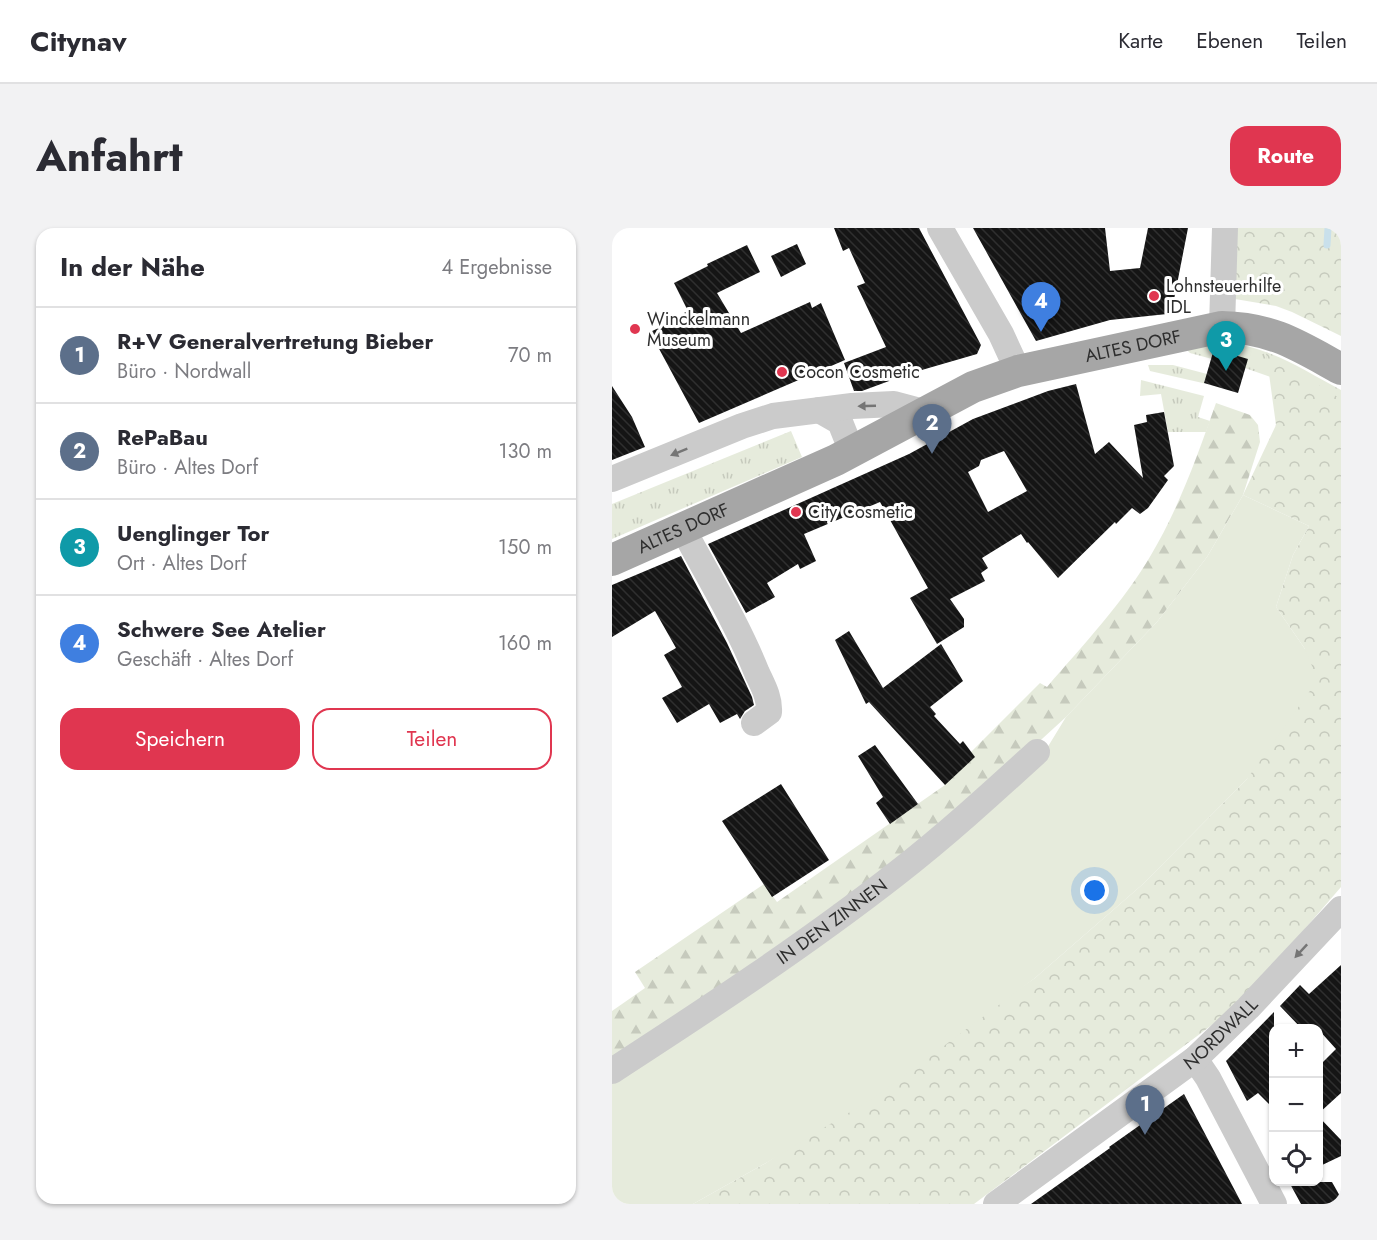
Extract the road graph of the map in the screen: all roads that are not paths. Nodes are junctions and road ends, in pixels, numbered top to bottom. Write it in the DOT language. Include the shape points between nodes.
graph roads {
  1 [pos="940,228"];
  2 [pos="1225,228"];
  3 [pos="1222,327"];
  4 [pos="1341,369"];
  5 [pos="1018,371"];
  6 [pos="819,410"];
  7 [pos="924,412"];
  8 [pos="852,452"];
  9 [pos="612,479"];
  10 [pos="683,529"];
  11 [pos="612,560"];
  12 [pos="754,723"];
  13 [pos="1037,752"];
  14 [pos="1341,909"];
  15 [pos="1195,1059"];
  16 [pos="612,1071"];
  17 [pos="996,1204"];
  18 [pos="1274,1204"];
  1 -- 5 [label="street"];
  2 -- 3 [label="street"];
  3 -- 4 [label="main road, ALTES DORF" via="1281,337"];
  3 -- 5 [label="main road, ALTES DORF"];
  5 -- 7 [label="main road, ALTES DORF" via="973,387"];
  7 -- 6 [label="street, one-way" via="894,404"];
  6 -- 8 [label="street" via="840,422"];
  6 -- 9 [label="street, one-way" via="772,416"];
  7 -- 8 [label="main road, ALTES DORF"];
  8 -- 10 [label="main road, ALTES DORF"];
  10 -- 11 [label="main road, ALTES DORF"];
  10 -- 12 [label="street" via="748,649 766,693 769,712"];
  13 -- 16 [label="street, IN DEN ZINNEN" via="896,874 751,980"];
  14 -- 15 [label="street, NORDWALL, one-way"];
  15 -- 17 [label="street, NORDWALL"];
  15 -- 18 [label="street"];
}
